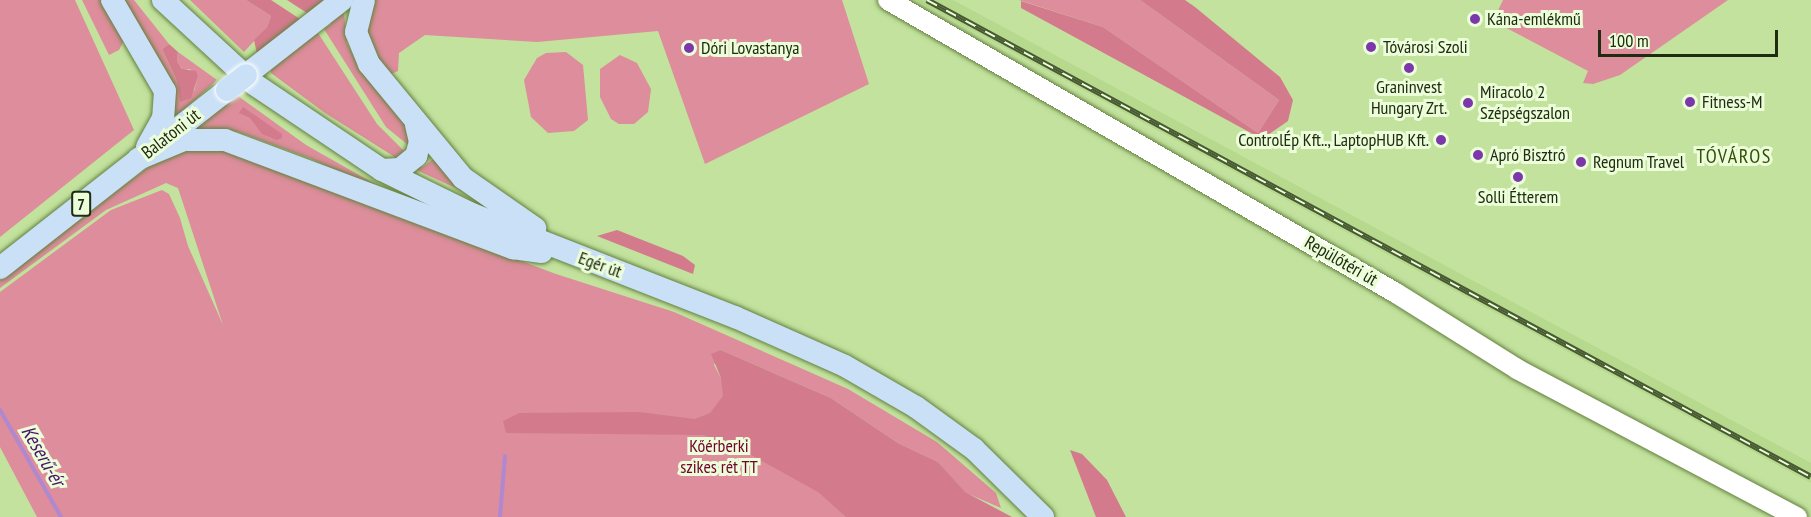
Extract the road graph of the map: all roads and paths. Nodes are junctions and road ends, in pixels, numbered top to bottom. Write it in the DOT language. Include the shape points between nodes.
graph roads {
  1 [pos="112,0"];
  2 [pos="163,0"];
  3 [pos="342,0"];
  4 [pos="364,0"];
  5 [pos="888,0"];
  6 [pos="416,124"];
  7 [pos="138,159"];
  8 [pos="382,170"];
  9 [pos="585,260"];
  10 [pos="0,268"];
  11 [pos="1044,517"];
  12 [pos="1797,517"];
  1 -- 7 [label="main road" via="165,91 163,118"];
  2 -- 8 [label="main road, Egér út" via="254,84"];
  3 -- 7 [label="main road, Balatoni út / 7, bridge"];
  4 -- 6 [label="main road" via="356,22 363,53"];
  5 -- 12 [label="street, Repülőtéri út" via="1396,293 1517,369"];
  6 -- 8 [label="main road" via="420,142 416,156 400,169"];
  6 -- 9 [label="main road" via="476,190"];
  7 -- 9 [label="main road" via="184,140 225,140 513,248"];
  7 -- 10 [label="main road, Balatoni út / 7"];
  8 -- 9 [label="main road, Egér út" via="471,214"];
  9 -- 11 [label="main road, Egér út" via="775,334 882,387 974,449"];
}
